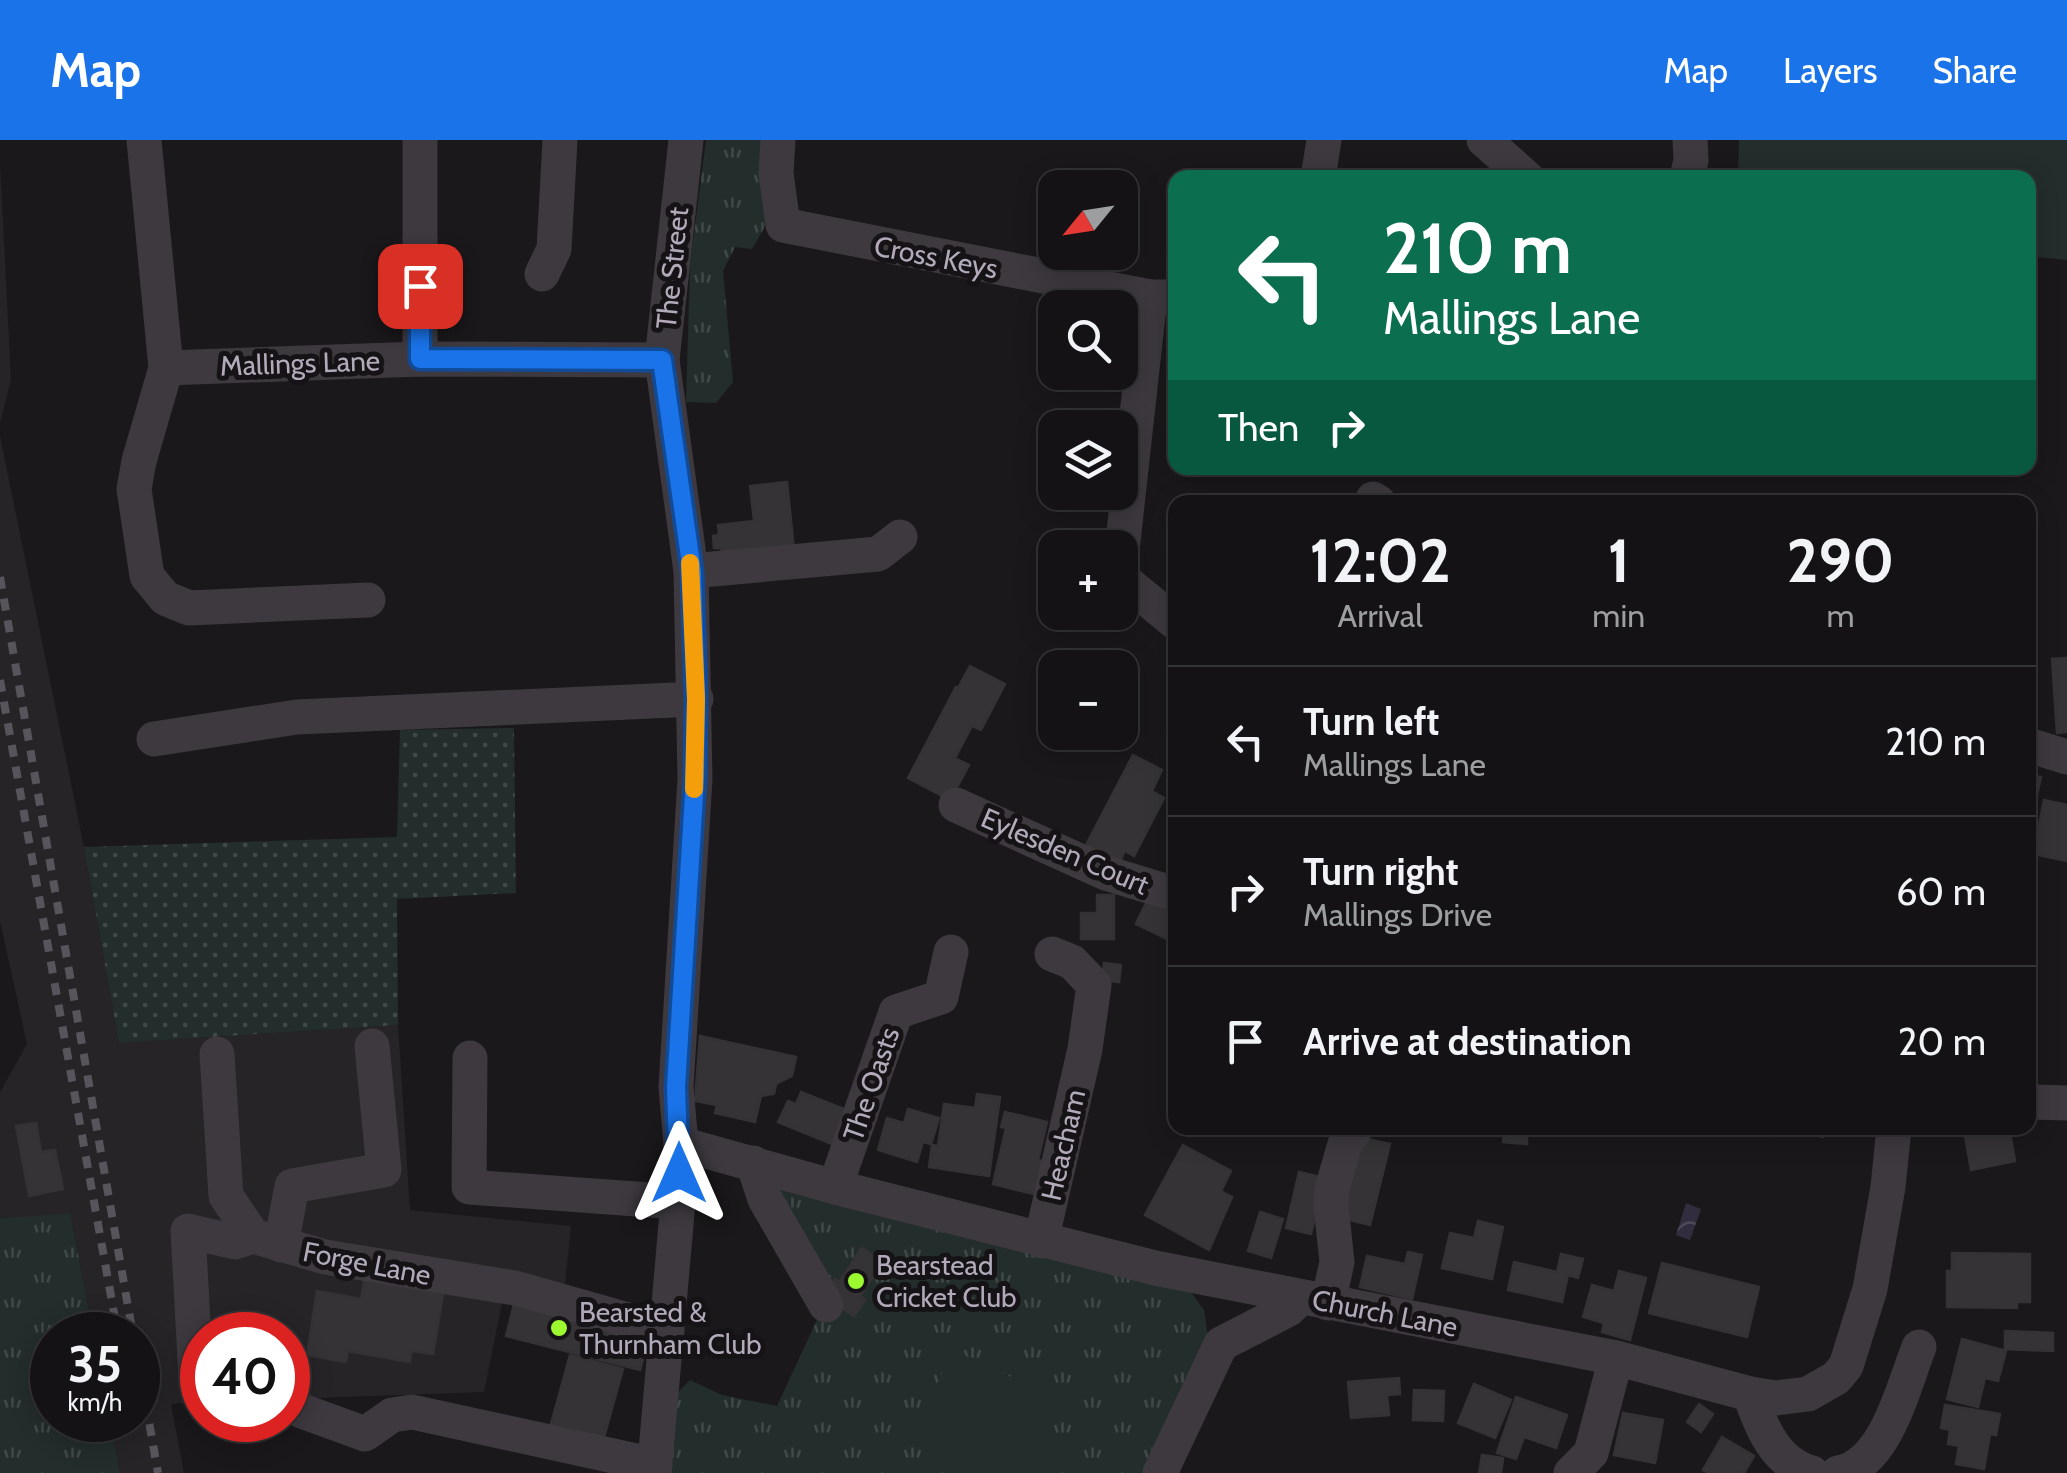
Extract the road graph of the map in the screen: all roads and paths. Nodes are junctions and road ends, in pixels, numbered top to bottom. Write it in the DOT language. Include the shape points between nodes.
graph roads {
  1 [pos="144,140"];
  2 [pos="420,140"];
  3 [pos="560,140"];
  4 [pos="686,140"];
  5 [pos="778,140"];
  6 [pos="1324,140"];
  7 [pos="1484,140"];
  8 [pos="1690,140"];
  9 [pos="1319,170"];
  10 [pos="1518,170"];
  11 [pos="1689,170"];
  12 [pos="542,274"];
  13 [pos="1162,297"];
  14 [pos="420,359"];
  15 [pos="662,360"];
  16 [pos="166,368"];
  17 [pos="1126,530"];
  18 [pos="900,537"];
  19 [pos="692,571"];
  20 [pos="1138,592"];
  21 [pos="368,600"];
  22 [pos="1168,616"];
  23 [pos="696,699"];
  24 [pos="154,739"];
  25 [pos="2036,748"];
  26 [pos="2067,757"];
  27 [pos="956,805"];
  28 [pos="1168,892"];
  29 [pos="951,952"];
  30 [pos="1052,954"];
  31 [pos="372,1046"];
  32 [pos="217,1054"];
  33 [pos="470,1058"];
  34 [pos="2036,1102"];
  35 [pos="2067,1104"];
  36 [pos="1351,1135"];
  37 [pos="1893,1135"];
  38 [pos="680,1144"];
  39 [pos="754,1162"];
  40 [pos="835,1187"];
  41 [pos="678,1202"];
  42 [pos="267,1240"];
  43 [pos="1041,1241"];
  44 [pos="1217,1281"];
  45 [pos="1315,1300"];
  46 [pos="826,1306"];
  47 [pos="192,1312"];
  48 [pos="668,1331"];
  49 [pos="1221,1344"];
  50 [pos="1919,1347"];
  51 [pos="1616,1358"];
  52 [pos="1750,1394"];
  53 [pos="310,1414"];
  54 [pos="655,1469"];
  55 [pos="1796,1470"];
  56 [pos="1160,1473"];
  57 [pos="1571,1473"];
  58 [pos="1838,1473"];
  1 -- 16 [label="street"];
  2 -- 14 [label="street"];
  3 -- 12 [label="street" via="554,249"];
  4 -- 15 [label="street, The Street"];
  5 -- 13 [label="street, Cross Keys" via="783,226"];
  6 -- 9 [label="street"];
  7 -- 10 [label="street"];
  8 -- 11 [label="street"];
  13 -- 17 [label="street"];
  14 -- 15 [label="street, Mallings Lane"];
  14 -- 16 [label="street, Mallings Lane"];
  15 -- 19 [label="street, The Street"];
  16 -- 21 [label="street" via="134,489 147,576 166,598 189,608"];
  18 -- 19 [label="street" via="878,554"];
  19 -- 23 [label="street, The Street"];
  20 -- 22 [label="street"];
  23 -- 24 [label="street" via="298,717"];
  23 -- 38 [label="street, The Street" via="676,1087"];
  25 -- 26 [label="street"];
  27 -- 28 [label="street, Eylesden Court" via="1093,868"];
  29 -- 40 [label="street, The Oasts" via="940,997 896,1012"];
  30 -- 43 [label="street, Heacham" via="1072,962 1094,985"];
  31 -- 42 [label="street" via="384,1170 292,1186"];
  32 -- 42 [label="street" via="226,1196"];
  33 -- 41 [label="street" via="469,1187"];
  34 -- 35 [label="street"];
  36 -- 45 [label="street" via="1332,1188 1337,1262"];
  37 -- 52 [label="street, Church Lane" via="1870,1289 1846,1366 1808,1394"];
  38 -- 39 [label="street, Church Lane"];
  38 -- 41 [label="street, The Street"];
  39 -- 40 [label="street, Church Lane"];
  39 -- 46 [label="street" via="765,1199"];
  40 -- 43 [label="street, Church Lane"];
  41 -- 48 [label="street, The Street"];
  42 -- 47 [label="street, Forge Lane" via="235,1242 188,1230"];
  42 -- 48 [label="street, Forge Lane" via="325,1257 515,1288"];
  43 -- 44 [label="street, Church Lane"];
  44 -- 45 [label="street, Church Lane"];
  44 -- 49 [label="street"];
  45 -- 49 [label="street"];
  45 -- 51 [label="street, Church Lane"];
  48 -- 54 [label="street, The Street"];
  49 -- 56 [label="street"];
  50 -- 58 [label="street" via="1879,1446"];
  51 -- 52 [label="street, Church Lane"];
  51 -- 57 [label="street" via="1591,1453"];
  52 -- 55 [label="street" via="1762,1426"];
  53 -- 54 [label="street" via="365,1434 392,1415 412,1412"];
}
